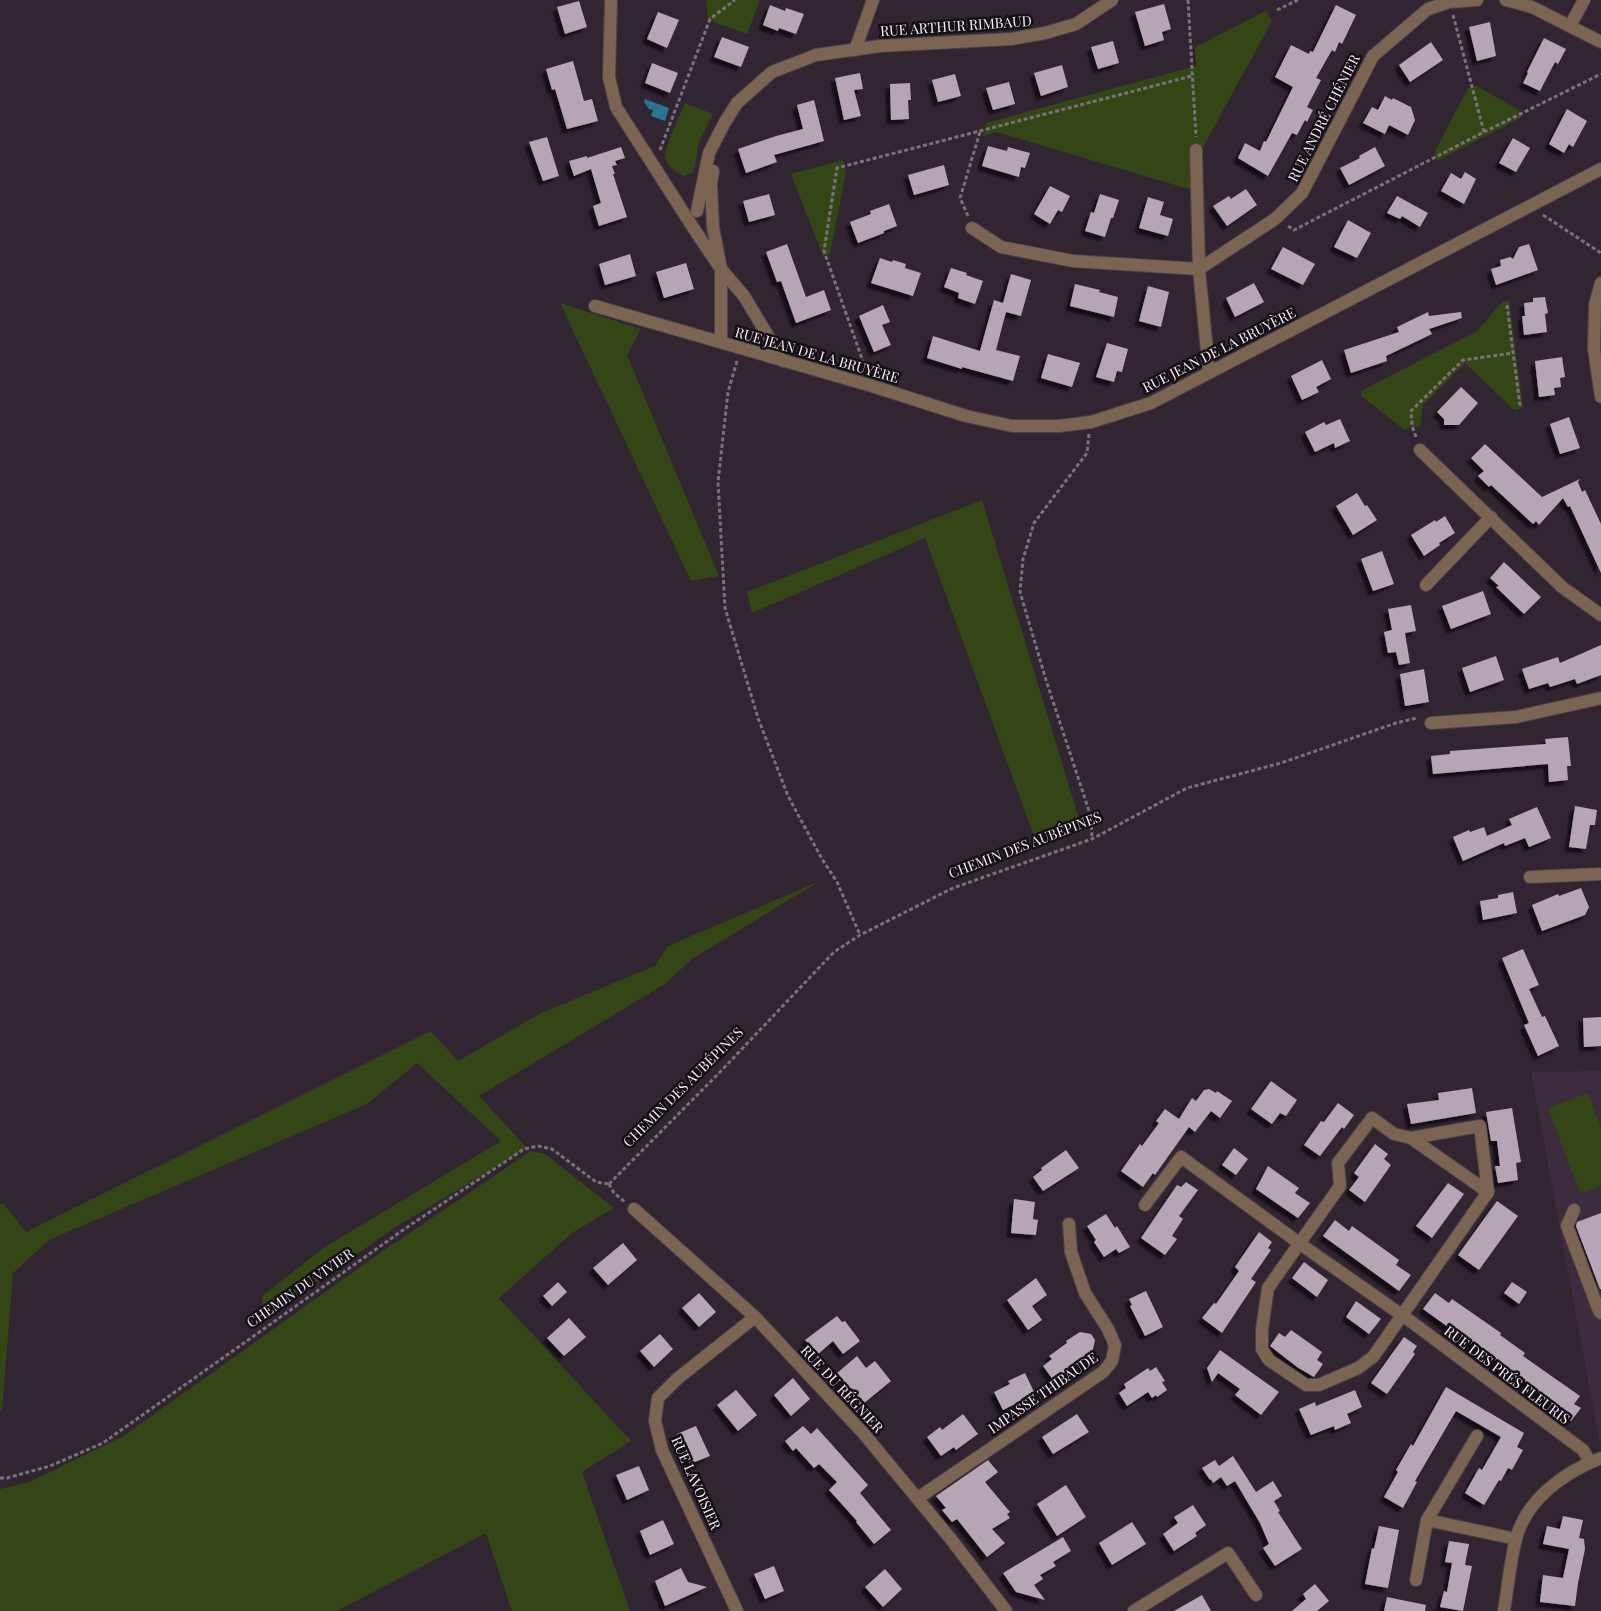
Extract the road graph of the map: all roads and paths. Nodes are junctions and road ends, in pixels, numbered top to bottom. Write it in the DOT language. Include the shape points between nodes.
graph roads {
  1 [pos="611,0"];
  2 [pos="735,0"];
  3 [pos="873,0"];
  4 [pos="1112,0"];
  5 [pos="1188,0"];
  6 [pos="1298,0"];
  7 [pos="1477,0"];
  8 [pos="1506,0"];
  9 [pos="1584,0"];
  10 [pos="1449,2"];
  11 [pos="1277,10"];
  12 [pos="1570,26"];
  13 [pos="1601,42"];
  14 [pos="855,50"];
  15 [pos="1601,74"];
  16 [pos="1192,76"];
  17 [pos="725,122"];
  18 [pos="980,131"];
  19 [pos="1484,132"];
  20 [pos="1196,150"];
  21 [pos="655,170"];
  22 [pos="1601,170"];
  23 [pos="1529,206"];
  24 [pos="691,214"];
  25 [pos="712,214"];
  26 [pos="1276,219"];
  27 [pos="972,228"];
  28 [pos="1601,253"];
  29 [pos="1199,269"];
  30 [pos="721,270"];
  31 [pos="1601,282"];
  32 [pos="1506,305"];
  33 [pos="595,306"];
  34 [pos="721,342"];
  35 [pos="741,348"];
  36 [pos="1513,353"];
  37 [pos="783,361"];
  38 [pos="1210,372"];
  39 [pos="872,386"];
  40 [pos="1601,398"];
  41 [pos="1520,406"];
  42 [pos="1091,422"];
  43 [pos="1420,450"];
  44 [pos="1491,517"];
  45 [pos="1426,585"];
  46 [pos="1601,615"];
  47 [pos="1601,698"];
  48 [pos="1431,723"];
  49 [pos="1092,839"];
  50 [pos="1601,874"];
  51 [pos="1530,877"];
  52 [pos="860,935"];
  53 [pos="1411,1138"];
  54 [pos="609,1184"];
  55 [pos="1488,1192"];
  56 [pos="1145,1205"];
  57 [pos="634,1209"];
  58 [pos="1574,1210"];
  59 [pos="1070,1224"];
  60 [pos="1299,1243"];
  61 [pos="1601,1313"];
  62 [pos="1403,1316"];
  63 [pos="755,1317"];
  64 [pos="1477,1436"];
  65 [pos="1596,1460"];
  66 [pos="0,1478"];
  67 [pos="918,1498"];
  68 [pos="1427,1520"];
  69 [pos="1516,1538"];
  70 [pos="1416,1580"];
  71 [pos="1256,1595"];
  72 [pos="737,1611"];
  73 [pos="1006,1611"];
  74 [pos="1134,1611"];
  75 [pos="1504,1611"];
  1 -- 21 [label="street, RUE ARTHUR RIMBAUD" via="608,77 616,106"];
  2 -- 21 [label="path" via="710,19 657,158 660,167"];
  3 -- 14 [label="street, RUE ARTHUR RIMBAUD"];
  4 -- 14 [label="street, RUE ARTHUR RIMBAUD" via="1076,24 1045,33 1011,39"];
  5 -- 16 [label="path"];
  6 -- 11 [label="path"];
  7 -- 10 [label="street, RUE ANDRÉ CHÉNIER"];
  8 -- 12 [label="street" via="1532,7"];
  9 -- 12 [label="street"];
  10 -- 19 [label="path"];
  10 -- 26 [label="street, RUE ANDRÉ CHÉNIER" via="1428,8 1374,56 1302,193"];
  12 -- 13 [label="street"];
  14 -- 17 [label="street, RUE ARTHUR RIMBAUD" via="816,55 772,72 737,102"];
  15 -- 19 [label="path"];
  16 -- 18 [label="path"];
  16 -- 20 [label="path"];
  17 -- 24 [label="street, RUE ARTHUR RIMBAUD" via="709,153"];
  17 -- 25 [label="street, RUE ARTHUR RIMBAUD" via="710,184"];
  18 -- 27 [label="path" via="960,198"];
  18 -- 39 [label="path" via="837,168 824,251"];
  19 -- 26 [label="path" via="1294,230"];
  20 -- 29 [label="street"];
  21 -- 24 [label="street, RUE ARTHUR RIMBAUD"];
  22 -- 23 [label="street, RUE JEAN DE LA BRUYÈRE"];
  23 -- 28 [label="path"];
  23 -- 38 [label="street, RUE JEAN DE LA BRUYÈRE"];
  24 -- 25 [label="street"];
  24 -- 30 [label="street, RUE ARTHUR RIMBAUD"];
  25 -- 30 [label="street, RUE ARTHUR RIMBAUD"];
  26 -- 29 [label="street, RUE ANDRÉ CHÉNIER"];
  27 -- 29 [label="street" via="1001,247 1073,261"];
  29 -- 38 [label="street"];
  30 -- 34 [label="street, RUE ARTHUR RIMBAUD"];
  30 -- 37 [label="street, RUE ARTHUR RIMBAUD" via="744,296"];
  31 -- 40 [label="street" via="1595,305 1594,349"];
  32 -- 36 [label="path"];
  33 -- 34 [label="street, RUE JEAN DE LA BRUYÈRE"];
  34 -- 35 [label="street, RUE JEAN DE LA BRUYÈRE"];
  35 -- 37 [label="street, RUE JEAN DE LA BRUYÈRE"];
  35 -- 52 [label="path" via="728,392 718,482 725,608 758,718 788,796 837,882"];
  36 -- 41 [label="path"];
  36 -- 43 [label="path" via="1463,360 1411,411"];
  37 -- 39 [label="street, RUE JEAN DE LA BRUYÈRE"];
  38 -- 42 [label="street, RUE JEAN DE LA BRUYÈRE" via="1151,403"];
  39 -- 42 [label="street, RUE JEAN DE LA BRUYÈRE" via="966,416 1012,426"];
  42 -- 49 [label="path" via="1087,453 1034,522 1023,559 1020,592 1091,816"];
  43 -- 44 [label="street"];
  44 -- 45 [label="street"];
  44 -- 46 [label="street" via="1562,587"];
  47 -- 48 [label="street" via="1516,717"];
  48 -- 49 [label="path, CHEMIN DES AUBÉPINES" via="1418,718 1396,723 1281,763 1187,788"];
  49 -- 52 [label="path, CHEMIN DES AUBÉPINES" via="953,888"];
  50 -- 51 [label="street"];
  52 -- 54 [label="path, CHEMIN DES AUBÉPINES" via="834,952"];
  53 -- 55 [label="street"];
  53 -- 55 [label="street" via="1480,1126"];
  53 -- 60 [label="street" via="1394,1134 1372,1118 1338,1163 1340,1186"];
  54 -- 57 [label="path" via="614,1193"];
  54 -- 66 [label="path, CHEMIN DU VIVIER" via="596,1182 552,1149 538,1146 524,1149 403,1230 103,1442 50,1466"];
  55 -- 62 [label="street"];
  56 -- 60 [label="street, RUE DES PRÉS FLEURIS" via="1181,1157"];
  57 -- 63 [label="street, RUE DU RÉGNIER"];
  58 -- 61 [label="street" via="1567,1226"];
  59 -- 67 [label="street, IMPASSE THIBAUDE" via="1071,1252 1085,1292 1115,1345 1112,1361 1103,1372"];
  60 -- 62 [label="street, RUE DES PRÉS FLEURIS"];
  60 -- 62 [label="street" via="1268,1288 1262,1349 1270,1360 1306,1385 1319,1385 1358,1368 1373,1357"];
  62 -- 65 [label="street, RUE DES PRÉS FLEURIS"];
  63 -- 67 [label="street, RUE DU RÉGNIER" via="864,1434"];
  63 -- 72 [label="street, RUE LAVOISIER" via="676,1379 658,1398 655,1421 662,1450"];
  64 -- 68 [label="street"];
  65 -- 69 [label="street" via="1554,1483 1529,1510"];
  67 -- 73 [label="street, RUE DU RÉGNIER"];
  68 -- 69 [label="street"];
  68 -- 70 [label="street"];
  69 -- 75 [label="street"];
  71 -- 74 [label="street" via="1228,1553"];
}
